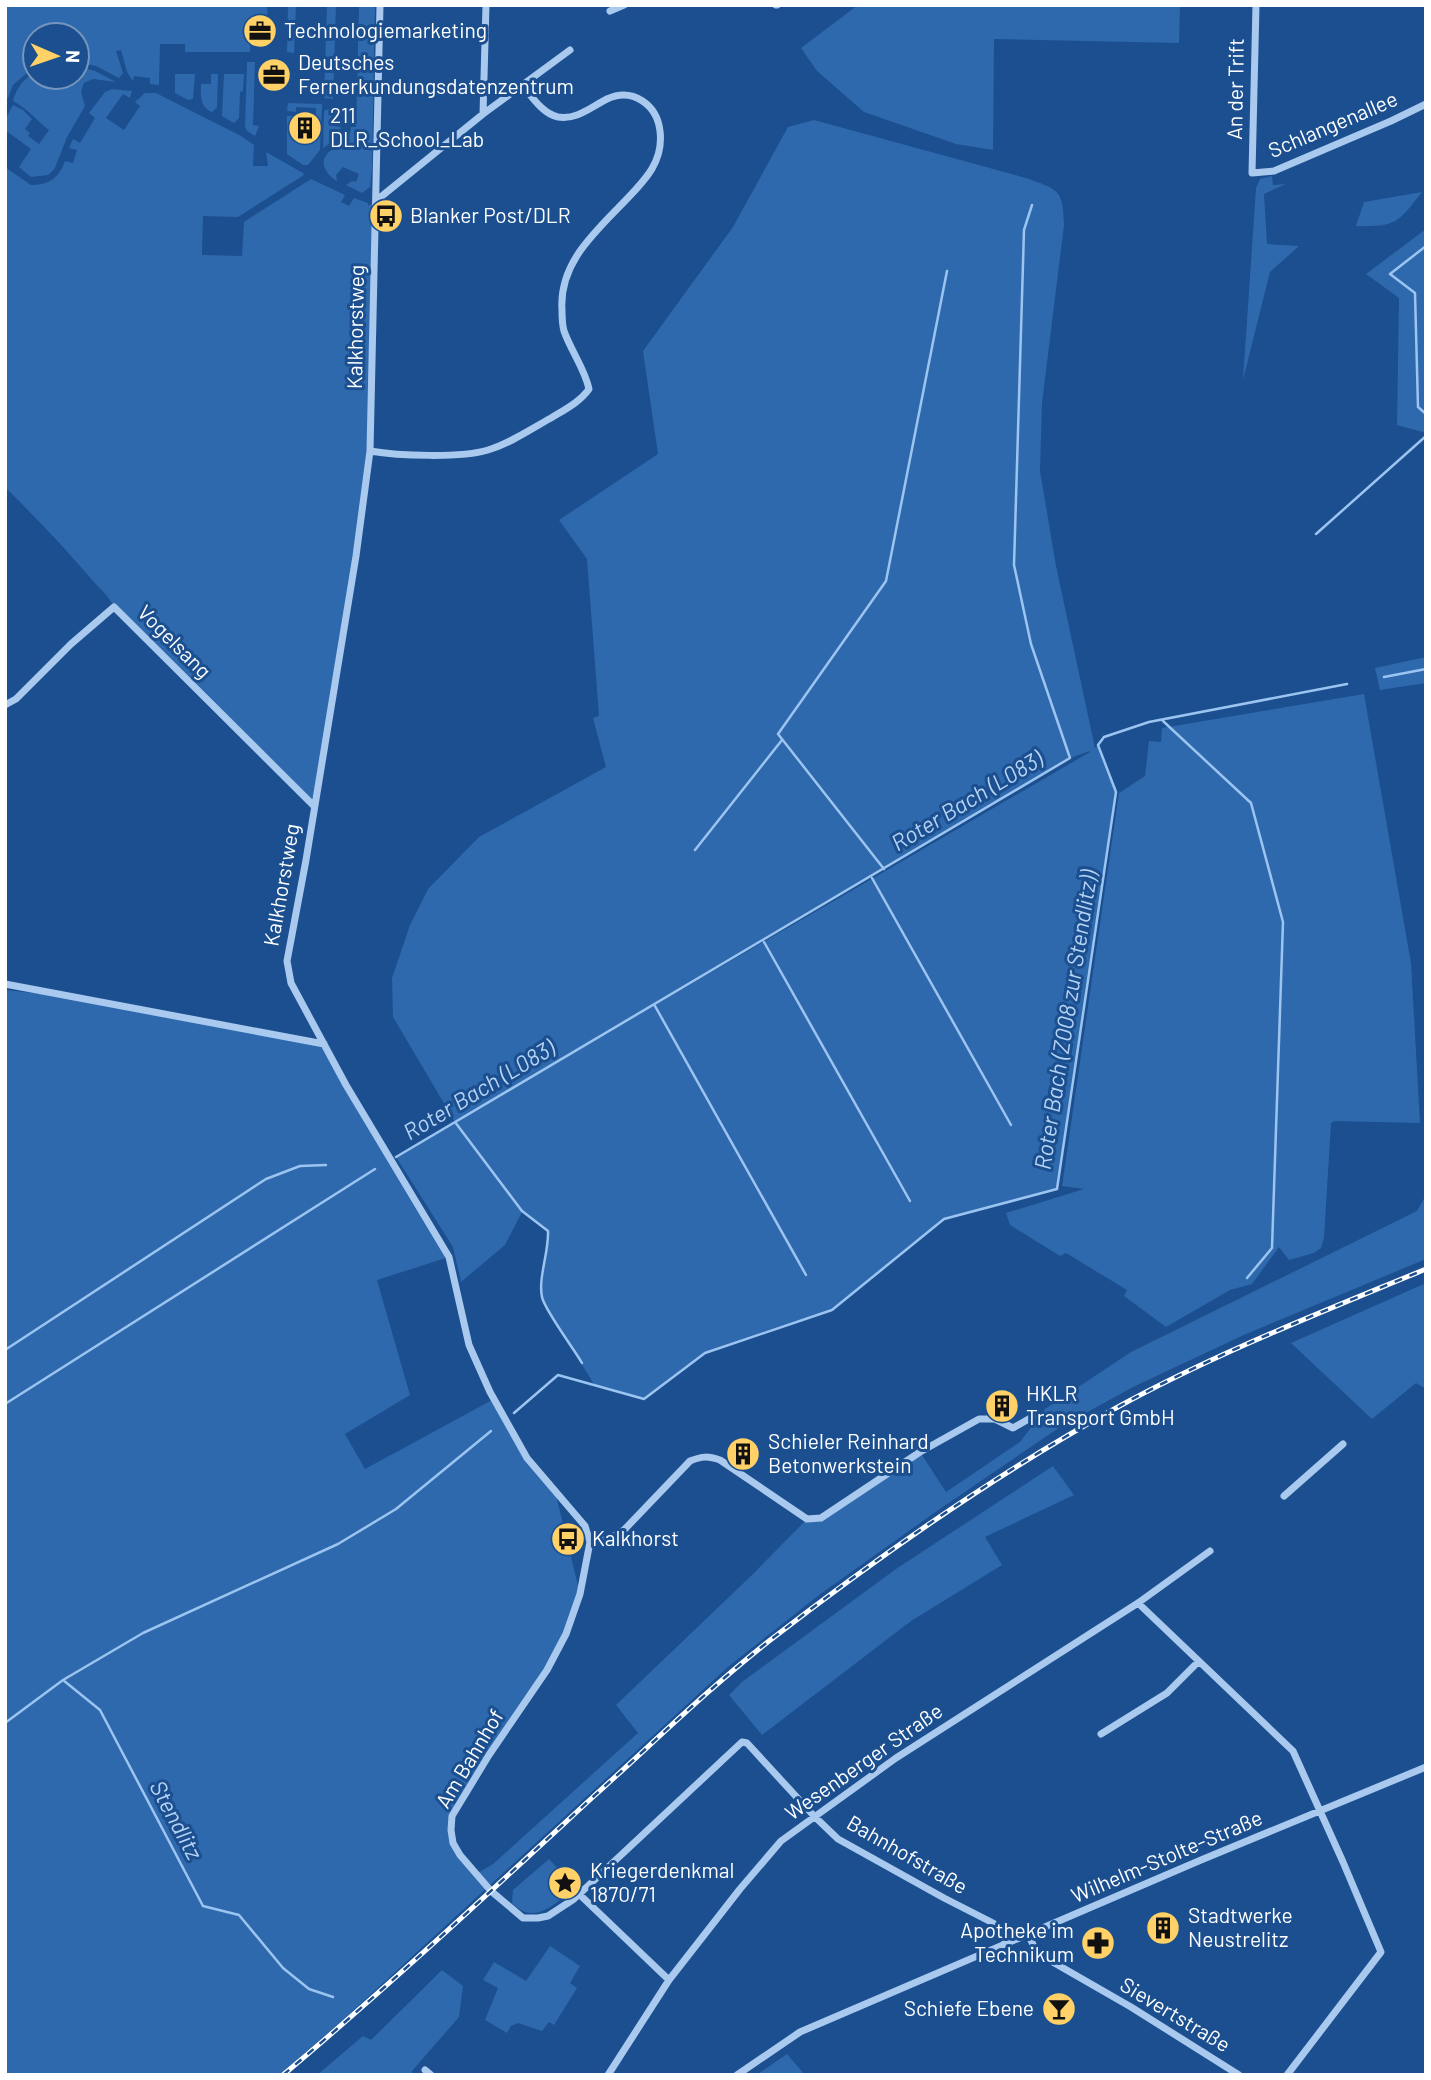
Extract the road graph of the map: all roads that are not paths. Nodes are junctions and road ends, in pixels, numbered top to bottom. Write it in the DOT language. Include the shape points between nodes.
graph roads {
  1 [pos="380,5"];
  2 [pos="486,5"];
  3 [pos="624,5"];
  4 [pos="1256,5"];
  5 [pos="610,10"];
  6 [pos="570,50"];
  7 [pos="523,86"];
  8 [pos="1426,104"];
  9 [pos="483,114"];
  10 [pos="1252,173"];
  11 [pos="376,201"];
  12 [pos="370,451"];
  13 [pos="5,705"];
  14 [pos="314,806"];
  15 [pos="5,984"];
  16 [pos="324,1044"];
  17 [pos="1034,1416"];
  18 [pos="1343,1444"];
  19 [pos="1284,1496"];
  20 [pos="590,1542"];
  21 [pos="1210,1551"];
  22 [pos="1138,1603"];
  23 [pos="1198,1662"];
  24 [pos="1101,1734"];
  25 [pos="1426,1767"];
  26 [pos="1321,1811"];
  27 [pos="814,1816"];
  28 [pos="579,1894"];
  29 [pos="1028,1934"];
  30 [pos="1006,1944"];
  31 [pos="668,1980"];
  32 [pos="608,2075"];
  33 [pos="737,2075"];
  34 [pos="1239,2075"];
  35 [pos="1287,2075"];
  1 -- 11 [label="street, Kalkhorstweg"];
  2 -- 9 [label="street"];
  3 -- 5 [label="street"];
  4 -- 10 [label="street, An der Trift"];
  6 -- 7 [label="street"];
  7 -- 9 [label="street"];
  7 -- 12 [label="street" via="555,117 568,118 609,97 625,96 650,105 659,122 656,164 582,248 569,267 561,297 562,327 589,389 569,407 488,450 470,454"];
  8 -- 10 [label="street, Schlangenallee" via="1274,171"];
  9 -- 11 [label="street"];
  11 -- 12 [label="street, Kalkhorstweg"];
  12 -- 14 [label="street, Kalkhorstweg"];
  13 -- 14 [label="street, Vogelsang" via="114,607"];
  14 -- 16 [label="street, Kalkhorstweg" via="287,961 290,983"];
  15 -- 16 [label="street"];
  16 -- 20 [label="street, Kalkhorstweg" via="449,1257 469,1345 490,1392 527,1458 585,1526"];
  17 -- 20 [label="street" via="1013,1428 995,1419 979,1419 815,1520 720,1460 699,1457 624,1530"];
  18 -- 19 [label="street"];
  20 -- 28 [label="street, Am Bahnhof" via="566,1634 452,1816 451,1830 460,1856 523,1918 548,1916"];
  21 -- 22 [label="street, Wesenberger Straße"];
  22 -- 23 [label="street"];
  22 -- 27 [label="street, Wesenberger Straße"];
  23 -- 24 [label="street" via="1167,1693"];
  23 -- 26 [label="street" via="1293,1751"];
  25 -- 26 [label="street, Wilhelm-Stolte-Straße"];
  26 -- 29 [label="street, Wilhelm-Stolte-Straße"];
  26 -- 35 [label="street" via="1381,1952"];
  27 -- 28 [label="street, Bahnhofstraße" via="742,1742"];
  27 -- 30 [label="street, Bahnhofstraße" via="838,1839 993,1923"];
  27 -- 31 [label="street, Wesenberger Straße" via="781,1842"];
  28 -- 31 [label="street"];
  29 -- 30 [label="street, Wilhelm-Stolte-Straße"];
  29 -- 34 [label="street, Sievertstraße" via="1037,1953"];
  30 -- 33 [label="street, Wilhelm-Stolte-Straße" via="800,2032"];
  31 -- 32 [label="street, Wesenberger Straße"];
}
